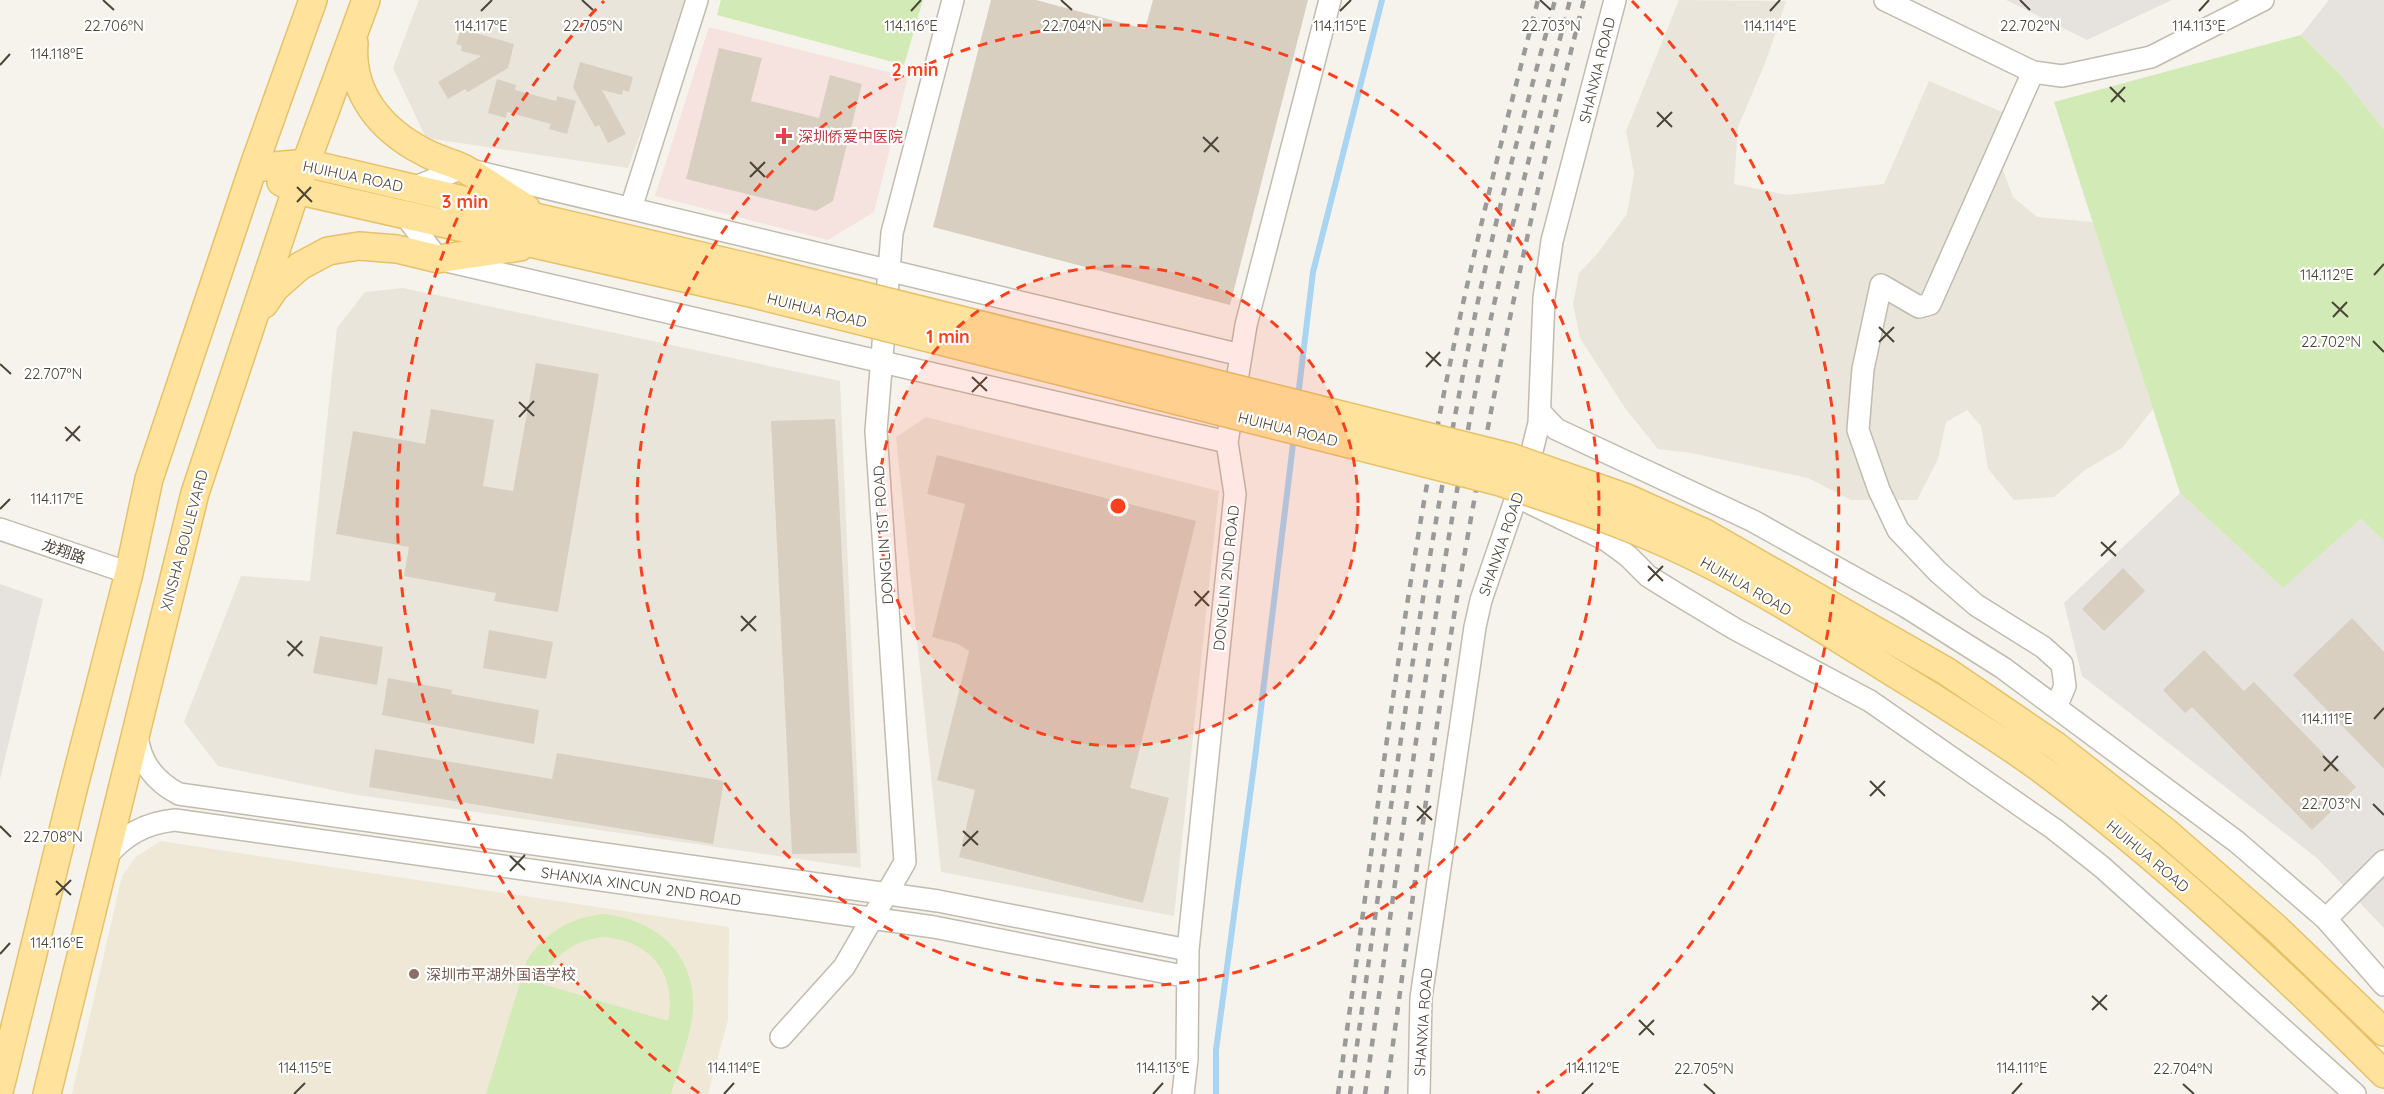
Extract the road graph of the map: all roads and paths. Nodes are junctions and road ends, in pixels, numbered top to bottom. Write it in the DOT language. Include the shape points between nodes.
graph roads {
  1 [pos="313,0"];
  2 [pos="366,0"];
  3 [pos="697,0"];
  4 [pos="953,0"];
  5 [pos="1330,0"];
  6 [pos="1615,0"];
  7 [pos="1885,0"];
  8 [pos="2263,0"];
  9 [pos="355,30"];
  10 [pos="2033,72"];
  11 [pos="306,163"];
  12 [pos="253,168"];
  13 [pos="462,168"];
  14 [pos="413,188"];
  15 [pos="296,190"];
  16 [pos="631,208"];
  17 [pos="404,214"];
  18 [pos="541,232"];
  19 [pos="438,259"];
  20 [pos="889,270"];
  21 [pos="749,280"];
  22 [pos="252,320"];
  23 [pos="1241,355"];
  24 [pos="882,362"];
  25 [pos="1540,412"];
  26 [pos="1227,442"];
  27 [pos="1517,495"];
  28 [pos="0,529"];
  29 [pos="129,573"];
  30 [pos="2056,707"];
  31 [pos="137,727"];
  32 [pos="105,859"];
  33 [pos="2384,861"];
  34 [pos="887,894"];
  35 [pos="872,919"];
  36 [pos="2326,919"];
  37 [pos="1188,950"];
  38 [pos="1188,977"];
  39 [pos="2384,985"];
  40 [pos="2384,1032"];
  41 [pos="780,1037"];
  42 [pos="2384,1074"];
  43 [pos="0,1088"];
  44 [pos="48,1094"];
  45 [pos="1183,1094"];
  46 [pos="1419,1094"];
  47 [pos="2355,1094"];
  1 -- 12 [label="main road"];
  2 -- 9 [label="main road, XINSHA BOULEVARD"];
  3 -- 16 [label="street"];
  4 -- 20 [label="street, DONGLIN 1ST ROAD" via="892,233"];
  5 -- 23 [label="street, DONGLIN 2ND ROAD"];
  6 -- 25 [label="street, SHANXIA ROAD" via="1552,241 1544,298"];
  7 -- 10 [label="street"];
  8 -- 10 [label="street" via="2151,57 2062,76"];
  9 -- 11 [label="main road, XINSHA BOULEVARD"];
  9 -- 13 [label="main road" via="353,58 358,85 371,110 394,134 425,153"];
  10 -- 30 [label="street" via="1930,304 1919,307 1881,285 1863,369 1858,430 1898,530 1976,605 2043,647 2062,664 2065,686"];
  11 -- 12 [label="main road, HUIHUA ROAD"];
  11 -- 14 [label="main road, HUIHUA ROAD"];
  11 -- 15 [label="main road, XINSHA BOULEVARD"];
  12 -- 15 [label="main road, HUIHUA ROAD"];
  12 -- 29 [label="main road" via="149,479"];
  13 -- 14 [label="street"];
  13 -- 16 [label="street"];
  13 -- 18 [label="main road"];
  14 -- 18 [label="main road, HUIHUA ROAD"];
  15 -- 17 [label="main road, HUIHUA ROAD"];
  15 -- 22 [label="main road, XINSHA BOULEVARD"];
  16 -- 20 [label="street"];
  17 -- 18 [label="main road, HUIHUA ROAD"];
  17 -- 19 [label="street"];
  18 -- 19 [label="main road"];
  18 -- 21 [label="main road, HUIHUA ROAD"];
  19 -- 22 [label="main road" via="397,249 360,246 328,251 300,266 275,288"];
  19 -- 24 [label="street"];
  20 -- 23 [label="street"];
  20 -- 24 [label="street, DONGLIN 1ST ROAD"];
  21 -- 40 [label="main road, HUIHUA ROAD, bridge" via="1510,458 1627,498 1705,533 1946,671 2056,746 2166,832 2276,928"];
  21 -- 42 [label="main road, HUIHUA ROAD, bridge" via="1500,482 1608,519 1693,556 1931,696 2040,768 2147,853 2258,951"];
  22 -- 31 [label="main road, XINSHA BOULEVARD" via="195,492"];
  23 -- 26 [label="street, DONGLIN 2ND ROAD"];
  24 -- 26 [label="street"];
  24 -- 34 [label="street, DONGLIN 1ST ROAD" via="876,431 905,862"];
  25 -- 27 [label="street, SHANXIA ROAD"];
  25 -- 30 [label="street" via="1556,429 1753,521 1905,606"];
  26 -- 37 [label="street, DONGLIN 2ND ROAD" via="1235,494"];
  27 -- 46 [label="street, SHANXIA ROAD" via="1475,627 1421,998"];
  27 -- 47 [label="street" via="1606,540 1671,591 1870,701 2055,829"];
  28 -- 29 [label="street, 龙翔路"];
  29 -- 43 [label="main road"];
  30 -- 36 [label="street" via="2237,842"];
  31 -- 32 [label="main road, XINSHA BOULEVARD"];
  31 -- 34 [label="street, SHANXIA XINCUN 2ND ROAD" via="144,762 159,781 179,794"];
  32 -- 35 [label="street, SHANXIA XINCUN 2ND ROAD" via="120,841 140,828 175,820"];
  32 -- 44 [label="main road, XINSHA BOULEVARD"];
  33 -- 36 [label="street"];
  34 -- 35 [label="street, DONGLIN 1ST ROAD"];
  34 -- 37 [label="street, SHANXIA XINCUN 2ND ROAD"];
  35 -- 38 [label="street, SHANXIA XINCUN 2ND ROAD" via="934,927"];
  35 -- 41 [label="street, DONGLIN 1ST ROAD" via="844,967"];
  36 -- 39 [label="street"];
  37 -- 38 [label="street, DONGLIN 2ND ROAD"];
  38 -- 45 [label="street, DONGLIN 2ND ROAD"];
}
